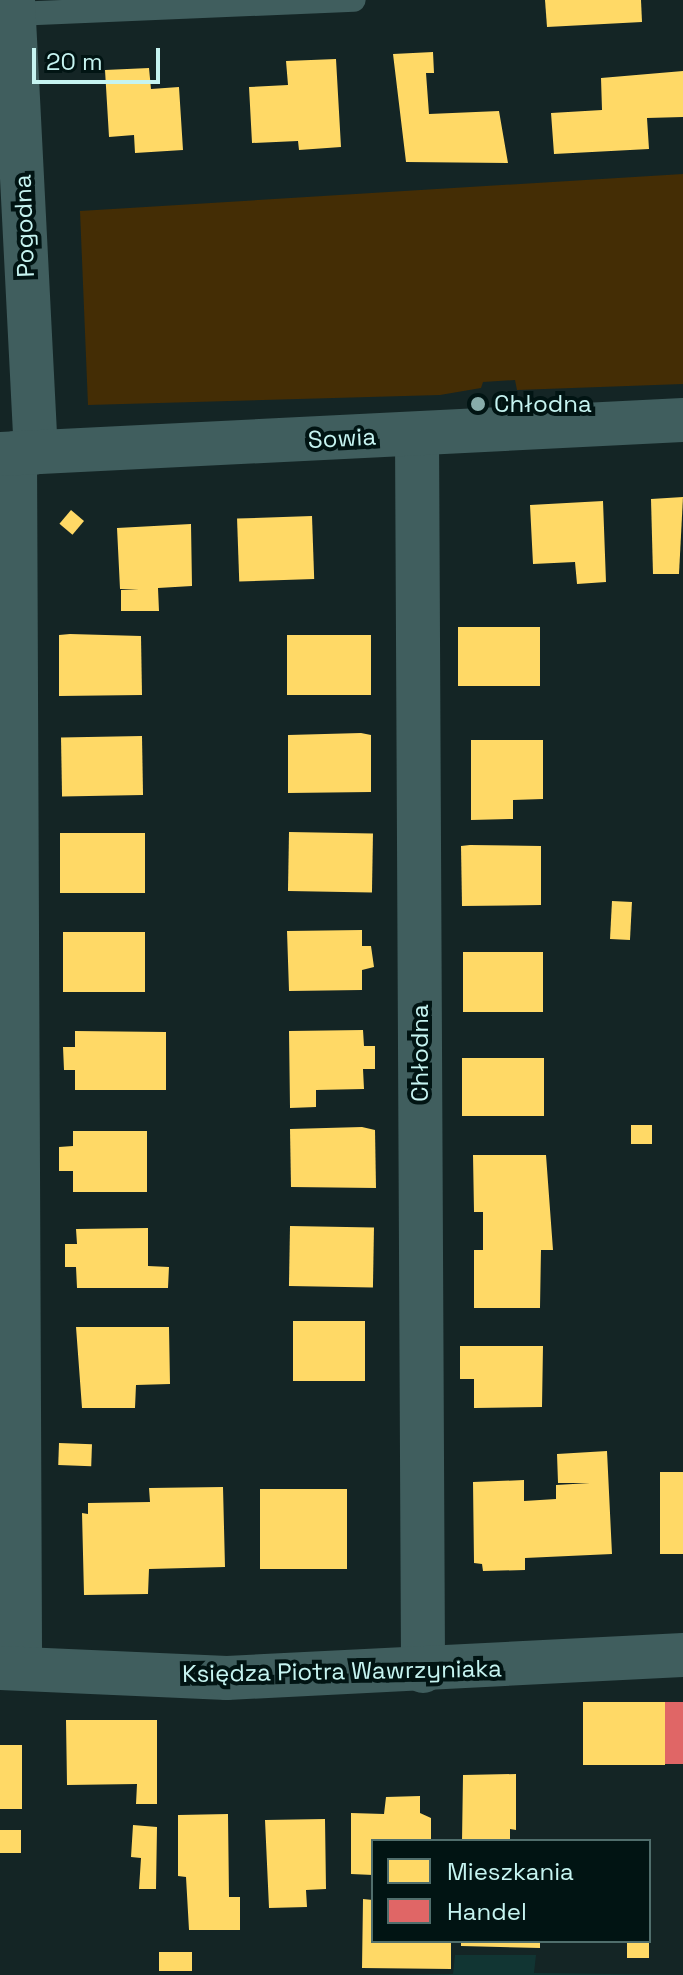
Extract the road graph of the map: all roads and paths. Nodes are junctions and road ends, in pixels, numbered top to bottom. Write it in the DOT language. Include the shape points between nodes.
graph roads {
  1 [pos="354,0"];
  2 [pos="14,7"];
  3 [pos="10,117"];
  4 [pos="683,420"];
  5 [pos="417,434"];
  6 [pos="17,453"];
  7 [pos="683,1655"];
  8 [pos="10,1668"];
  9 [pos="423,1671"];
  1 -- 2 [label="lane"];
  2 -- 3 [label="street, Pogodna"];
  3 -- 6 [label="street, Pogodna"];
  4 -- 5 [label="street, Sowia"];
  5 -- 6 [label="street, Sowia"];
  5 -- 9 [label="street, Chłodna"];
  6 -- 8 [label="street, Pogodna"];
  7 -- 9 [label="street, Księdza Piotra Wawrzyniaka"];
  8 -- 9 [label="street, Księdza Piotra Wawrzyniaka" via="227,1678"];
}
